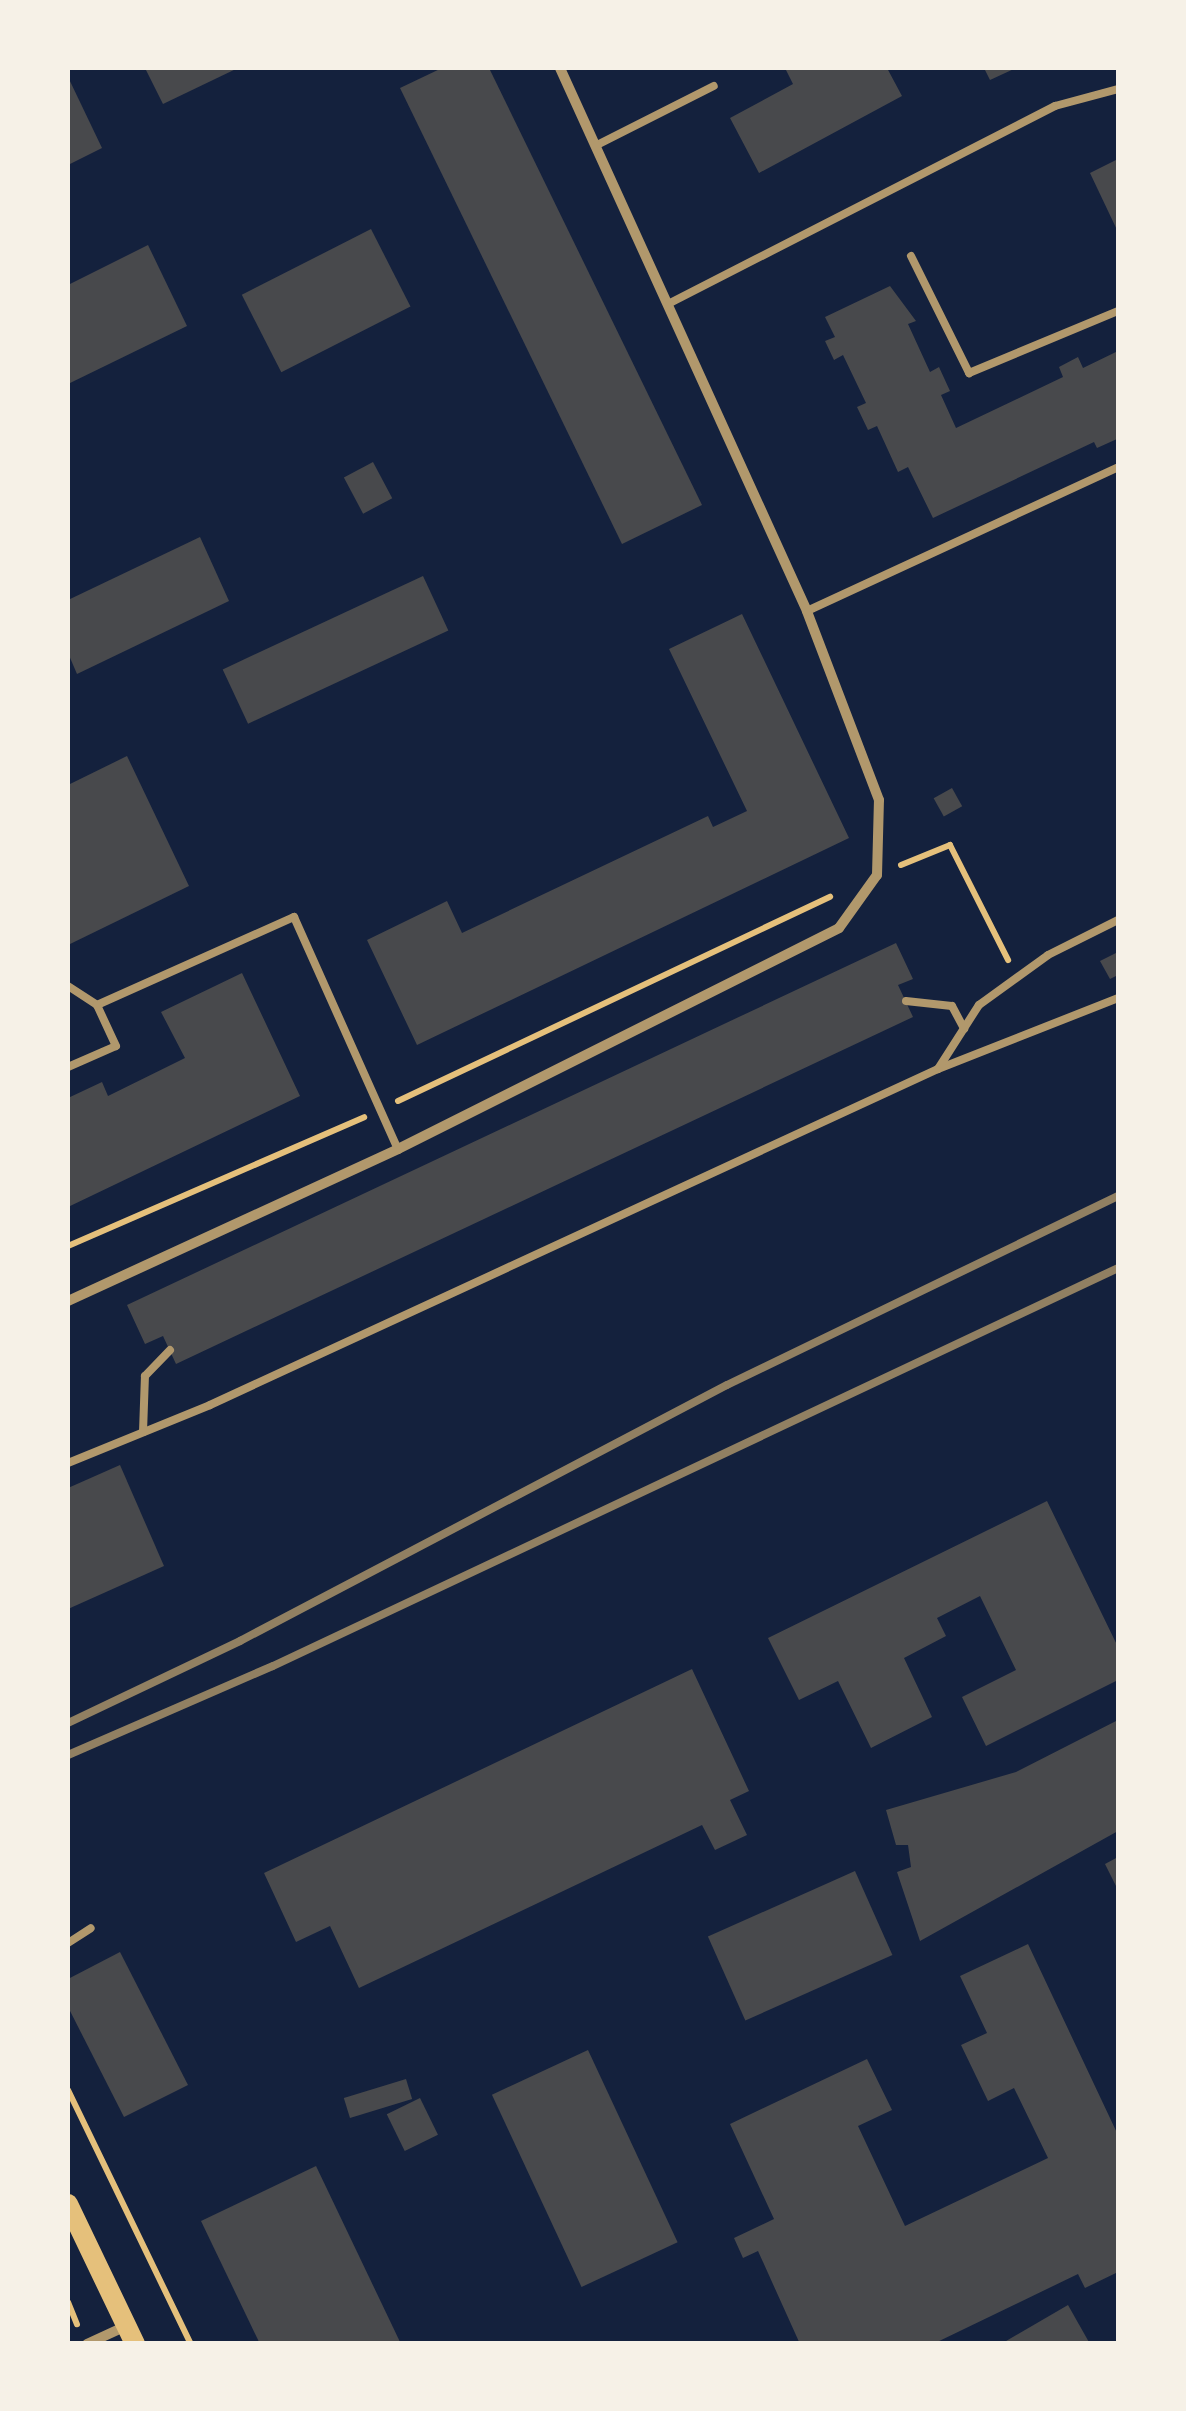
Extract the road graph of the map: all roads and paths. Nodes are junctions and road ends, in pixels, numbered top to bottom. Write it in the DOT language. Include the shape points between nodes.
graph roads {
  1 [pos="560,68"];
  2 [pos="714,86"];
  3 [pos="1118,89"];
  4 [pos="596,146"];
  5 [pos="911,256"];
  6 [pos="668,304"];
  7 [pos="1118,311"];
  8 [pos="1118,467"];
  9 [pos="807,611"];
  10 [pos="877,876"];
  11 [pos="1118,920"];
  12 [pos="998,942"];
  13 [pos="68,986"];
  14 [pos="1118,998"];
  15 [pos="906,1001"];
  16 [pos="97,1005"];
  17 [pos="964,1029"];
  18 [pos="68,1068"];
  19 [pos="938,1069"];
  20 [pos="380,1110"];
  21 [pos="398,1149"];
  22 [pos="68,1246"];
  23 [pos="68,1301"];
  24 [pos="170,1350"];
  25 [pos="143,1432"];
  26 [pos="68,1463"];
  27 [pos="91,1928"];
  28 [pos="68,1944"];
  29 [pos="68,2090"];
  30 [pos="68,2204"];
  31 [pos="130,2335"];
  32 [pos="87,2344"];
  33 [pos="191,2344"];
  1 -- 4 [label="street"];
  2 -- 4 [label="lane"];
  3 -- 6 [label="lane" via="1056,106"];
  4 -- 6 [label="street"];
  5 -- 7 [label="lane" via="969,373"];
  6 -- 9 [label="street"];
  8 -- 9 [label="lane"];
  9 -- 10 [label="street" via="880,800"];
  10 -- 12 [label="path" via="950,845"];
  10 -- 20 [label="path"];
  10 -- 21 [label="street" via="839,928"];
  11 -- 17 [label="lane" via="1048,955 979,1005"];
  13 -- 16 [label="lane"];
  14 -- 19 [label="lane"];
  15 -- 17 [label="lane" via="952,1006"];
  16 -- 18 [label="lane" via="116,1046"];
  16 -- 20 [label="lane" via="294,917"];
  17 -- 19 [label="lane"];
  19 -- 25 [label="lane"];
  20 -- 21 [label="lane"];
  20 -- 22 [label="path"];
  21 -- 23 [label="street"];
  24 -- 25 [label="lane" via="144,1376"];
  25 -- 26 [label="lane"];
  27 -- 28 [label="lane"];
  29 -- 33 [label="path"];
  30 -- 31 [label="main road"];
  31 -- 32 [label="street"];
}
